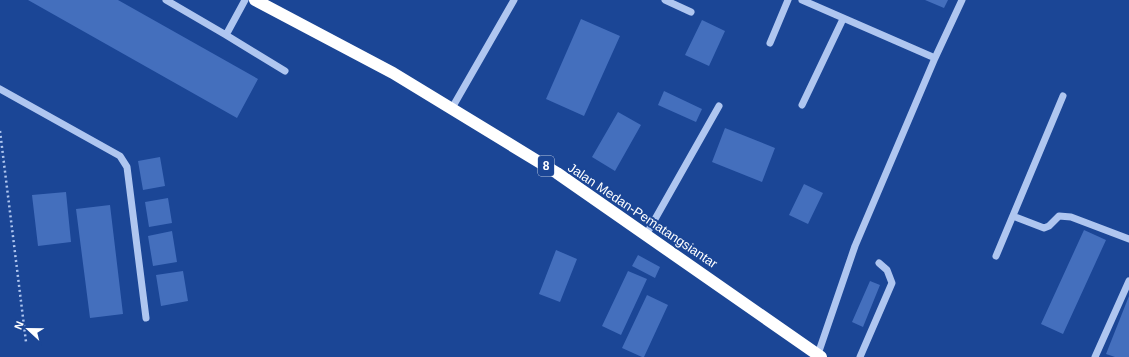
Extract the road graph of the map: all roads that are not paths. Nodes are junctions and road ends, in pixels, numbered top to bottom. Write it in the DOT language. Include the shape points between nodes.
graph roads {
  1 [pos="166,0"];
  2 [pos="245,0"];
  3 [pos="255,0"];
  4 [pos="514,0"];
  5 [pos="665,0"];
  6 [pos="788,0"];
  7 [pos="802,0"];
  8 [pos="962,0"];
  9 [pos="691,12"];
  10 [pos="843,19"];
  11 [pos="226,35"];
  12 [pos="770,43"];
  13 [pos="935,58"];
  14 [pos="285,71"];
  15 [pos="0,90"];
  16 [pos="1063,96"];
  17 [pos="802,105"];
  18 [pos="720,106"];
  19 [pos="452,108"];
  20 [pos="1013,216"];
  21 [pos="646,235"];
  22 [pos="1129,239"];
  23 [pos="996,256"];
  24 [pos="879,263"];
  25 [pos="1129,281"];
  26 [pos="146,318"];
  27 [pos="819,356"];
  28 [pos="860,357"];
  29 [pos="1095,357"];
  1 -- 11 [label="street"];
  2 -- 11 [label="street"];
  3 -- 19 [label="highway, Jalan Medan-Pematangsiantar / 8" via="393,73"];
  4 -- 19 [label="street"];
  5 -- 9 [label="street"];
  6 -- 12 [label="street"];
  7 -- 10 [label="street"];
  8 -- 13 [label="street"];
  10 -- 13 [label="street"];
  10 -- 17 [label="street"];
  11 -- 14 [label="street"];
  13 -- 27 [label="street" via="855,246"];
  15 -- 26 [label="street" via="110,149 124,161 127,167"];
  16 -- 20 [label="street"];
  18 -- 21 [label="street"];
  19 -- 21 [label="highway, Jalan Medan-Pematangsiantar / 8" via="557,173"];
  20 -- 22 [label="street" via="1044,228 1063,216"];
  20 -- 23 [label="street"];
  21 -- 27 [label="highway, Jalan Medan-Pematangsiantar / 8"];
  24 -- 28 [label="street" via="887,270 892,283"];
  25 -- 29 [label="street"];
}
